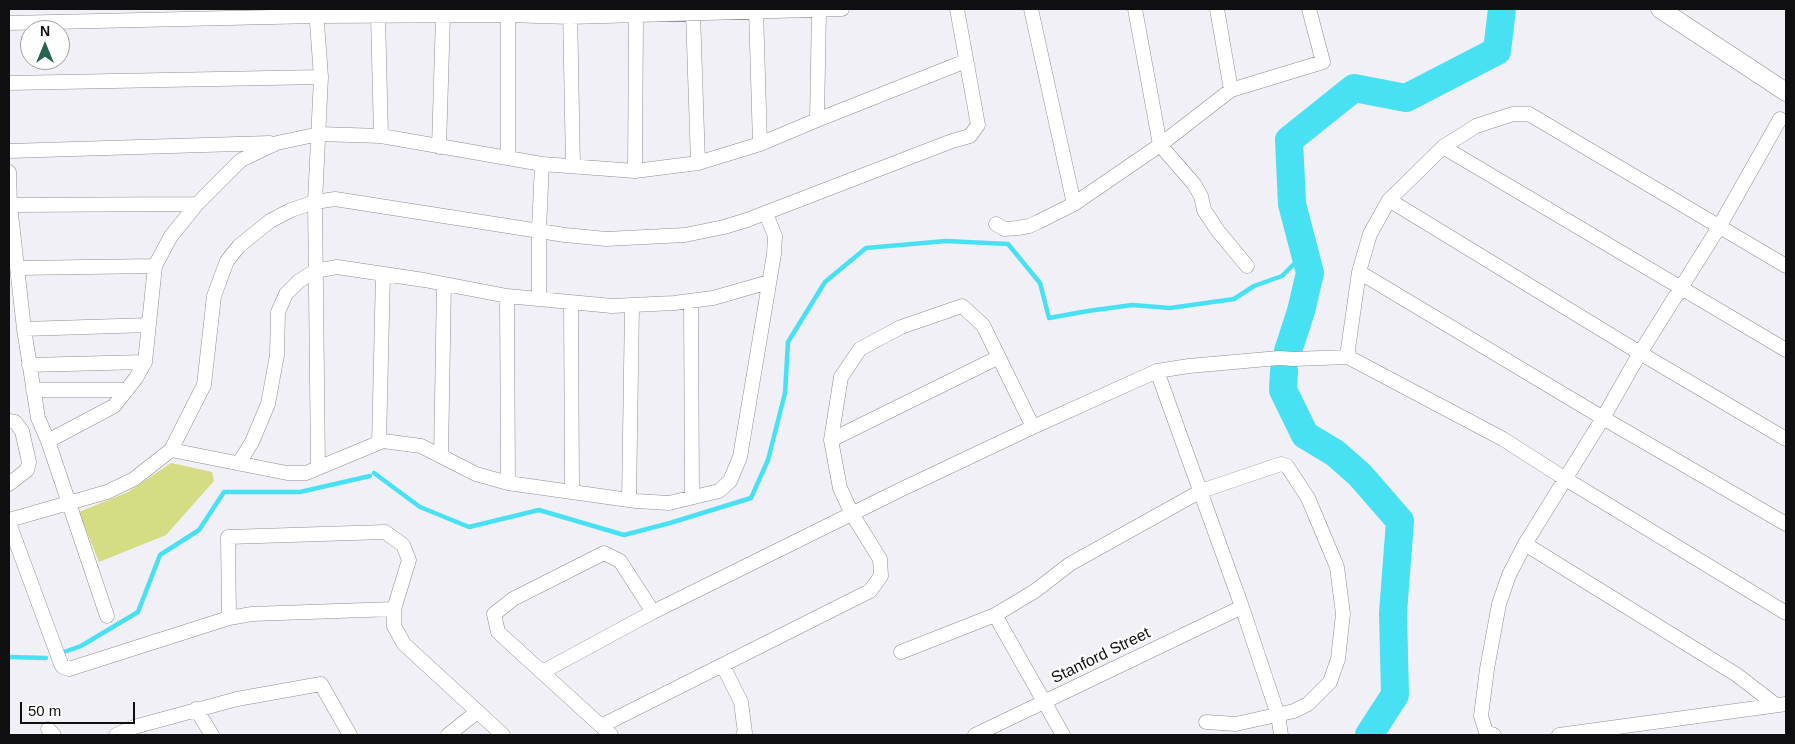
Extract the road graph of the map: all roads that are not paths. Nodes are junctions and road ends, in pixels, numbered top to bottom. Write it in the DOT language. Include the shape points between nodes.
graph roads {
  1 [pos="819,9"];
  2 [pos="842,9"];
  3 [pos="958,9"];
  4 [pos="1031,9"];
  5 [pos="1135,9"];
  6 [pos="1217,9"];
  7 [pos="1309,9"];
  8 [pos="1660,9"];
  9 [pos="756,10"];
  10 [pos="316,12"];
  11 [pos="570,13"];
  12 [pos="693,13"];
  13 [pos="508,15"];
  14 [pos="636,15"];
  15 [pos="378,16"];
  16 [pos="443,16"];
  17 [pos="9,23"];
  18 [pos="966,61"];
  19 [pos="321,78"];
  20 [pos="9,83"];
  21 [pos="1231,90"];
  22 [pos="1786,92"];
  23 [pos="1780,119"];
  24 [pos="817,120"];
  25 [pos="318,134"];
  26 [pos="381,136"];
  27 [pos="277,143"];
  28 [pos="760,144"];
  29 [pos="1160,145"];
  30 [pos="438,147"];
  31 [pos="1443,147"];
  32 [pos="9,151"];
  33 [pos="508,158"];
  34 [pos="698,163"];
  35 [pos="542,164"];
  36 [pos="573,166"];
  37 [pos="635,171"];
  38 [pos="9,172"];
  39 [pos="1389,200"];
  40 [pos="315,202"];
  41 [pos="197,204"];
  42 [pos="1074,204"];
  43 [pos="10,205"];
  44 [pos="766,214"];
  45 [pos="996,224"];
  46 [pos="1719,227"];
  47 [pos="539,229"];
  48 [pos="155,266"];
  49 [pos="1247,266"];
  50 [pos="1786,266"];
  51 [pos="18,268"];
  52 [pos="315,271"];
  53 [pos="1359,272"];
  54 [pos="383,274"];
  55 [pos="769,282"];
  56 [pos="444,284"];
  57 [pos="1680,288"];
  58 [pos="507,296"];
  59 [pos="539,299"];
  60 [pos="691,301"];
  61 [pos="572,303"];
  62 [pos="632,306"];
  63 [pos="150,325"];
  64 [pos="24,329"];
  65 [pos="1786,350"];
  66 [pos="1640,353"];
  67 [pos="999,357"];
  68 [pos="1348,357"];
  69 [pos="145,362"];
  70 [pos="30,365"];
  71 [pos="1157,371"];
  72 [pos="34,390"];
  73 [pos="127,390"];
  74 [pos="1603,418"];
  75 [pos="9,421"];
  76 [pos="1033,427"];
  77 [pos="1786,439"];
  78 [pos="831,440"];
  79 [pos="48,441"];
  80 [pos="378,443"];
  81 [pos="171,450"];
  82 [pos="441,456"];
  83 [pos="239,463"];
  84 [pos="318,468"];
  85 [pos="1564,478"];
  86 [pos="508,483"];
  87 [pos="9,484"];
  88 [pos="572,491"];
  89 [pos="1200,491"];
  90 [pos="692,497"];
  91 [pos="630,500"];
  92 [pos="68,504"];
  93 [pos="852,514"];
  94 [pos="9,522"];
  95 [pos="1786,524"];
  96 [pos="1525,544"];
  97 [pos="1242,606"];
  98 [pos="394,609"];
  99 [pos="653,612"];
  100 [pos="1786,613"];
  101 [pos="995,615"];
  102 [pos="107,616"];
  103 [pos="229,618"];
  104 [pos="901,652"];
  105 [pos="723,666"];
  106 [pos="542,672"];
  107 [pos="1044,703"];
  108 [pos="1781,705"];
  109 [pos="196,709"];
  110 [pos="477,712"];
  111 [pos="1278,715"];
  112 [pos="1206,722"];
  113 [pos="606,731"];
  114 [pos="116,735"];
  115 [pos="212,735"];
  116 [pos="350,735"];
  117 [pos="448,735"];
  118 [pos="503,735"];
  119 [pos="743,735"];
  120 [pos="975,735"];
  121 [pos="1062,735"];
  122 [pos="1281,735"];
  123 [pos="1494,735"];
  124 [pos="1558,735"];
  1 -- 2 [label="street"];
  1 -- 9 [label="street"];
  1 -- 24 [label="street"];
  3 -- 18 [label="street"];
  4 -- 42 [label="street"];
  5 -- 29 [label="street"];
  6 -- 21 [label="street"];
  7 -- 21 [label="street" via="1322,62"];
  8 -- 22 [label="street"];
  9 -- 12 [label="street"];
  9 -- 28 [label="street"];
  10 -- 15 [label="street"];
  10 -- 17 [label="street"];
  10 -- 19 [label="street"];
  11 -- 13 [label="street"];
  11 -- 14 [label="street"];
  11 -- 36 [label="street"];
  12 -- 14 [label="street"];
  12 -- 34 [label="street"];
  13 -- 16 [label="street"];
  13 -- 33 [label="street"];
  14 -- 37 [label="street"];
  15 -- 16 [label="street"];
  15 -- 26 [label="street"];
  16 -- 30 [label="street"];
  18 -- 24 [label="street"];
  18 -- 44 [label="street" via="978,125 970,136"];
  19 -- 20 [label="street"];
  19 -- 25 [label="street"];
  21 -- 29 [label="street"];
  23 -- 46 [label="street"];
  24 -- 28 [label="street"];
  25 -- 26 [label="street"];
  25 -- 27 [label="street"];
  25 -- 40 [label="street"];
  26 -- 30 [label="street"];
  27 -- 32 [label="street"];
  27 -- 41 [label="street" via="241,160"];
  28 -- 34 [label="street"];
  29 -- 42 [label="street"];
  29 -- 49 [label="street" via="1194,184 1204,210"];
  30 -- 33 [label="street"];
  31 -- 39 [label="street"];
  31 -- 46 [label="street" via="1476,126 1514,114 1529,114"];
  31 -- 57 [label="street"];
  33 -- 35 [label="street"];
  34 -- 37 [label="street"];
  35 -- 36 [label="street"];
  35 -- 47 [label="street"];
  36 -- 37 [label="street"];
  38 -- 43 [label="street"];
  39 -- 53 [label="street" via="1370,234"];
  39 -- 66 [label="street"];
  40 -- 47 [label="street" via="335,199"];
  40 -- 52 [label="street"];
  40 -- 81 [label="street" via="270,221 227,260 214,296 204,385"];
  41 -- 43 [label="street"];
  41 -- 48 [label="street" via="171,236"];
  42 -- 45 [label="street" via="1028,226 1004,229"];
  43 -- 51 [label="street"];
  44 -- 47 [label="street" via="686,235 606,239"];
  44 -- 55 [label="street" via="775,236"];
  46 -- 50 [label="street"];
  46 -- 57 [label="street"];
  47 -- 59 [label="street"];
  48 -- 51 [label="street"];
  48 -- 63 [label="street"];
  51 -- 64 [label="street"];
  52 -- 54 [label="street" via="337,267"];
  52 -- 83 [label="street" via="286,294 278,312 278,355 268,404"];
  52 -- 84 [label="street"];
  53 -- 68 [label="street"];
  53 -- 74 [label="street"];
  54 -- 56 [label="street"];
  54 -- 80 [label="street"];
  55 -- 60 [label="street"];
  55 -- 90 [label="street" via="740,457 730,481 719,491"];
  56 -- 58 [label="street"];
  56 -- 82 [label="street"];
  57 -- 65 [label="street"];
  57 -- 66 [label="street"];
  58 -- 59 [label="street"];
  58 -- 86 [label="street"];
  59 -- 61 [label="street"];
  60 -- 62 [label="street"];
  60 -- 90 [label="street"];
  61 -- 62 [label="street"];
  61 -- 88 [label="street"];
  62 -- 91 [label="street"];
  63 -- 64 [label="street"];
  63 -- 69 [label="street"];
  64 -- 70 [label="street"];
  66 -- 74 [label="street"];
  66 -- 77 [label="street"];
  67 -- 76 [label="street"];
  67 -- 78 [label="street"];
  67 -- 78 [label="street" via="983,325 962,306 900,327 860,349 841,378"];
  68 -- 71 [label="street" via="1279,358"];
  68 -- 85 [label="street" via="1503,439"];
  69 -- 70 [label="street"];
  69 -- 73 [label="street"];
  70 -- 72 [label="street"];
  71 -- 76 [label="street"];
  71 -- 89 [label="street"];
  72 -- 73 [label="street"];
  72 -- 79 [label="street" via="38,418"];
  73 -- 79 [label="street" via="114,406"];
  74 -- 85 [label="street"];
  74 -- 95 [label="street"];
  75 -- 87 [label="street" via="15,422 22,431 29,462 27,470"];
  76 -- 93 [label="street"];
  78 -- 93 [label="street" via="840,488"];
  79 -- 92 [label="street"];
  80 -- 82 [label="street" via="421,446"];
  80 -- 84 [label="street"];
  81 -- 83 [label="street"];
  81 -- 92 [label="street" via="134,479 107,492"];
  82 -- 86 [label="street" via="476,474"];
  83 -- 84 [label="street" via="287,473 306,473"];
  85 -- 96 [label="street"];
  85 -- 100 [label="street"];
  86 -- 88 [label="street"];
  88 -- 91 [label="street"];
  89 -- 97 [label="street"];
  89 -- 101 [label="street" via="1070,564 1035,591"];
  89 -- 111 [label="street" via="1281,464 1287,466 1308,498 1337,567 1343,614 1338,659 1330,682 1308,704 1294,712"];
  90 -- 91 [label="street" via="669,503"];
  92 -- 94 [label="street"];
  92 -- 102 [label="street"];
  93 -- 99 [label="street"];
  93 -- 105 [label="street" via="880,559 881,576 870,591"];
  94 -- 103 [label="street" via="63,667 69,668"];
  96 -- 108 [label="street" via="1738,675"];
  96 -- 123 [label="street" via="1499,604 1487,669 1481,716 1486,732"];
  97 -- 107 [label="street, Stanford Street"];
  97 -- 111 [label="street"];
  98 -- 103 [label="street" via="252,614"];
  98 -- 103 [label="street" via="409,560 403,546 385,532 228,536"];
  98 -- 110 [label="street" via="394,626 404,644"];
  99 -- 106 [label="street"];
  99 -- 106 [label="street" via="620,561 604,553 513,599 494,614 498,632"];
  101 -- 104 [label="street"];
  101 -- 107 [label="street"];
  105 -- 113 [label="street"];
  105 -- 119 [label="street" via="741,702"];
  106 -- 113 [label="street"];
  107 -- 120 [label="street, Stanford Street"];
  107 -- 121 [label="street"];
  108 -- 124 [label="street"];
  109 -- 114 [label="street" via="134,726"];
  109 -- 115 [label="street"];
  109 -- 116 [label="street" via="321,684"];
  110 -- 117 [label="street"];
  110 -- 118 [label="street"];
  111 -- 112 [label="street" via="1236,724"];
  111 -- 122 [label="street"];
}
